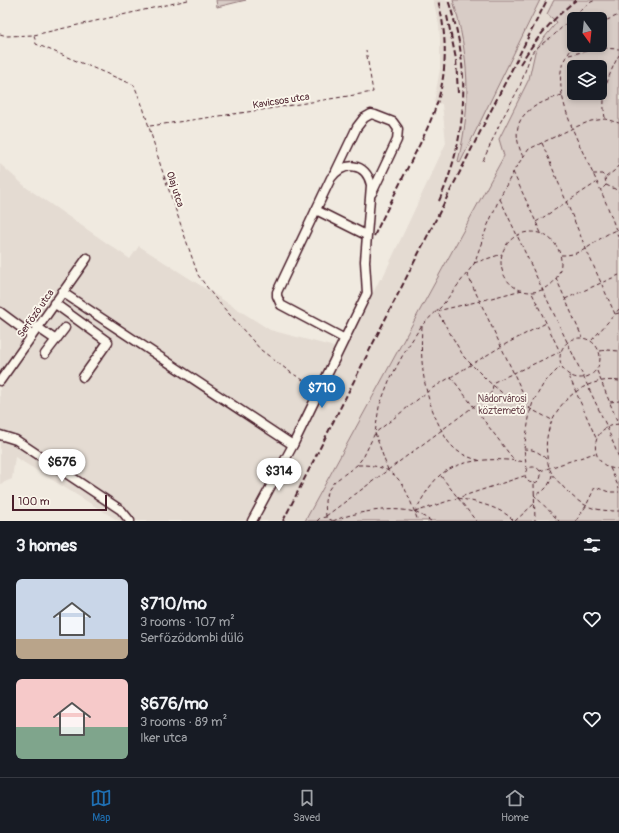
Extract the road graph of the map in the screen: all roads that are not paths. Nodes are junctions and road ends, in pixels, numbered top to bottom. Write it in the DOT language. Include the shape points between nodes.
graph roads {
  1 [pos="335,173"];
  2 [pos="370,197"];
  3 [pos="316,210"];
  4 [pos="366,236"];
  5 [pos="87,258"];
  6 [pos="62,292"];
  7 [pos="54,304"];
  8 [pos="0,312"];
  9 [pos="37,327"];
  10 [pos="65,328"];
  11 [pos="31,336"];
  12 [pos="345,339"];
  13 [pos="56,340"];
  14 [pos="45,354"];
  15 [pos="83,377"];
  16 [pos="0,381"];
  17 [pos="0,434"];
  18 [pos="293,445"];
  19 [pos="130,521"];
  20 [pos="252,521"];
  1 -- 2 [label="street" via="349,166 364,171 370,180"];
  1 -- 2 [label="street" via="364,118 371,114 393,122 398,129 397,140"];
  1 -- 3 [label="street"];
  2 -- 4 [label="street"];
  3 -- 4 [label="street"];
  3 -- 12 [label="street" via="276,292 281,305"];
  4 -- 12 [label="street" via="368,293"];
  5 -- 6 [label="street, Serfőző utca"];
  6 -- 7 [label="street, Serfőző utca"];
  6 -- 18 [label="street"];
  7 -- 9 [label="street, Serfőző utca"];
  7 -- 15 [label="street" via="108,342"];
  8 -- 11 [label="street"];
  9 -- 11 [label="street, Serfőző utca"];
  9 -- 13 [label="street"];
  10 -- 13 [label="street"];
  11 -- 16 [label="street, Serfőző utca"];
  12 -- 18 [label="street"];
  13 -- 14 [label="street"];
  17 -- 19 [label="street" via="16,440 121,510"];
  18 -- 20 [label="street"];
}
